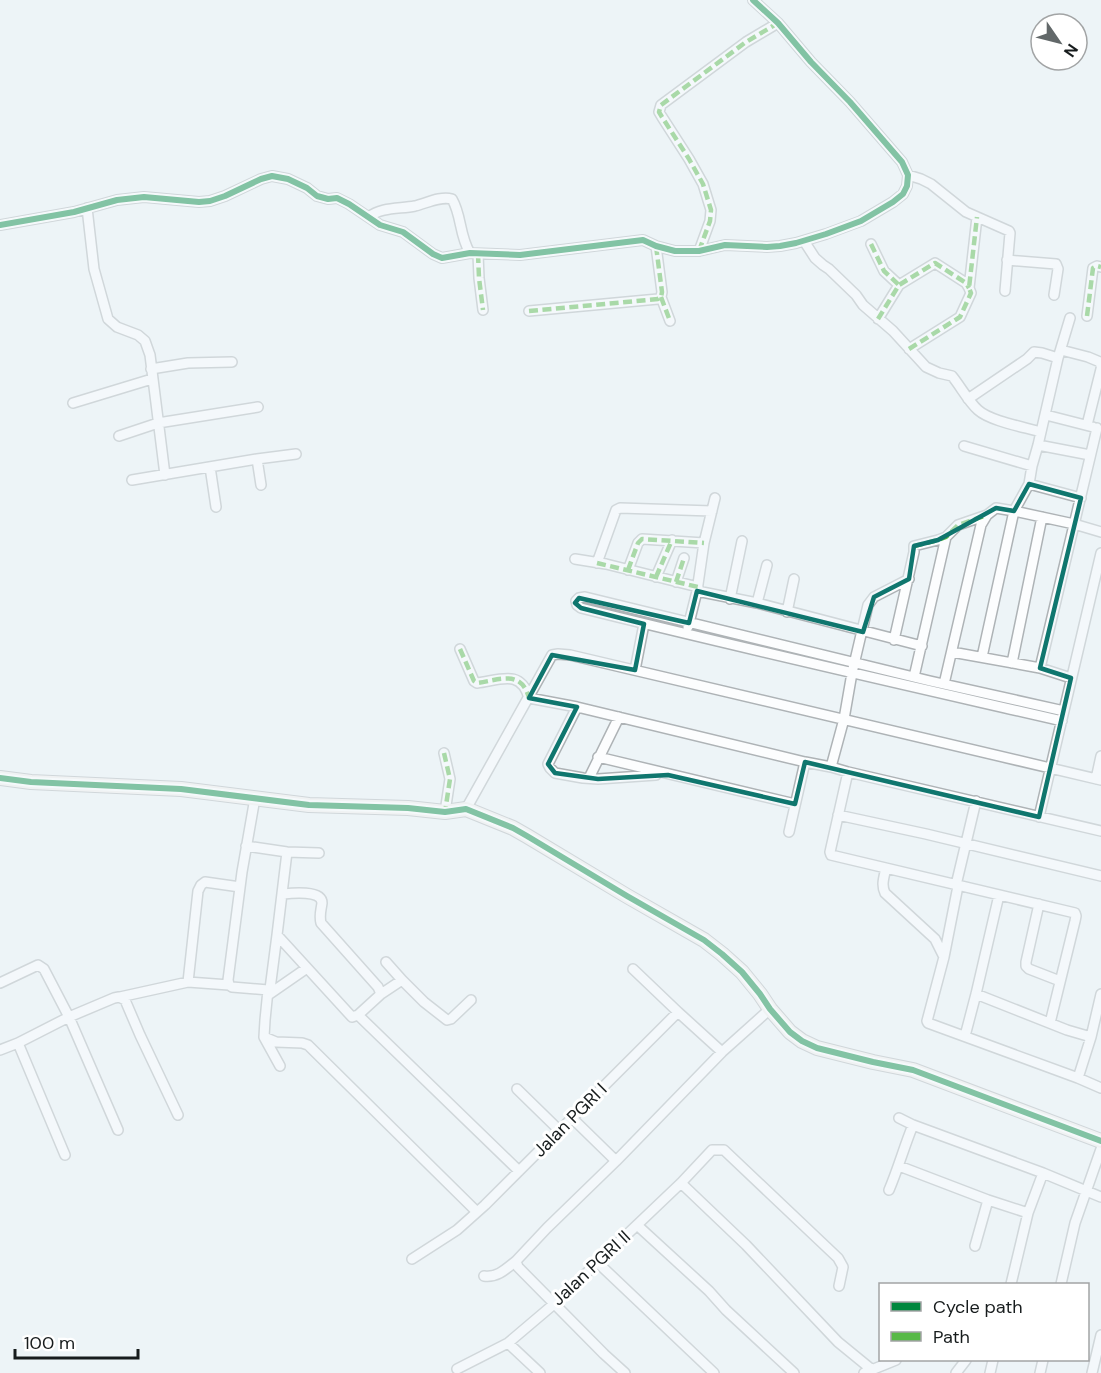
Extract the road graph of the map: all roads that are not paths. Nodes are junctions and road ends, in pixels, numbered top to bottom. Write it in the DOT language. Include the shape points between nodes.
graph roads {
  1 [pos="753,0"];
  2 [pos="778,23"];
  3 [pos="908,175"];
  4 [pos="87,208"];
  5 [pos="369,217"];
  6 [pos="977,217"];
  7 [pos="0,225"];
  8 [pos="804,241"];
  9 [pos="871,244"];
  10 [pos="656,246"];
  11 [pos="699,251"];
  12 [pos="474,254"];
  13 [pos="1007,260"];
  14 [pos="1101,267"];
  15 [pos="899,285"];
  16 [pos="969,288"];
  17 [pos="1005,291"];
  18 [pos="1054,295"];
  19 [pos="661,297"];
  20 [pos="483,310"];
  21 [pos="529,311"];
  22 [pos="1087,316"];
  23 [pos="1070,318"];
  24 [pos="878,319"];
  25 [pos="670,321"];
  26 [pos="909,349"];
  27 [pos="1059,354"];
  28 [pos="232,362"];
  29 [pos="1101,368"];
  30 [pos="152,374"];
  31 [pos="968,399"];
  32 [pos="73,403"];
  33 [pos="258,407"];
  34 [pos="1046,415"];
  35 [pos="158,423"];
  36 [pos="1087,425"];
  37 [pos="1099,429"];
  38 [pos="1041,432"];
  39 [pos="119,436"];
  40 [pos="1038,445"];
  41 [pos="964,446"];
  42 [pos="296,454"];
  43 [pos="1090,455"];
  44 [pos="257,459"];
  45 [pos="1032,466"];
  46 [pos="210,467"];
  47 [pos="165,475"];
  48 [pos="132,480"];
  49 [pos="1029,484"];
  50 [pos="261,485"];
  51 [pos="715,498"];
  52 [pos="1081,498"];
  53 [pos="216,507"];
  54 [pos="712,510"];
  55 [pos="1014,511"];
  56 [pos="987,516"];
  57 [pos="1042,517"];
  58 [pos="1074,524"];
  59 [pos="1101,532"];
  60 [pos="946,537"];
  61 [pos="672,540"];
  62 [pos="742,541"];
  63 [pos="704,543"];
  64 [pos="1101,554"];
  65 [pos="684,558"];
  66 [pos="575,559"];
  67 [pos="597,563"];
  68 [pos="767,566"];
  69 [pos="628,570"];
  70 [pos="656,577"];
  71 [pos="794,579"];
  72 [pos="909,579"];
  73 [pos="676,582"];
  74 [pos="697,589"];
  75 [pos="1097,589"];
  76 [pos="730,598"];
  77 [pos="757,603"];
  78 [pos="787,612"];
  79 [pos="689,622"];
  80 [pos="644,624"];
  81 [pos="863,632"];
  82 [pos="686,633"];
  83 [pos="894,640"];
  84 [pos="922,646"];
  85 [pos="460,649"];
  86 [pos="952,652"];
  87 [pos="982,657"];
  88 [pos="1012,663"];
  89 [pos="854,668"];
  90 [pos="1040,668"];
  91 [pos="635,670"];
  92 [pos="914,677"];
  93 [pos="1071,678"];
  94 [pos="944,684"];
  95 [pos="529,698"];
  96 [pos="577,707"];
  97 [pos="1064,711"];
  98 [pos="619,717"];
  99 [pos="844,719"];
  100 [pos="1062,721"];
  101 [pos="444,753"];
  102 [pos="1101,756"];
  103 [pos="598,757"];
  104 [pos="805,762"];
  105 [pos="831,767"];
  106 [pos="1050,768"];
  107 [pos="848,772"];
  108 [pos="668,775"];
  109 [pos="0,778"];
  110 [pos="589,778"];
  111 [pos="1098,780"];
  112 [pos="255,798"];
  113 [pos="976,801"];
  114 [pos="795,804"];
  115 [pos="466,809"];
  116 [pos="446,812"];
  117 [pos="838,815"];
  118 [pos="1039,817"];
  119 [pos="1101,831"];
  120 [pos="789,832"];
  121 [pos="966,844"];
  122 [pos="246,846"];
  123 [pos="287,852"];
  124 [pos="319,853"];
  125 [pos="886,868"];
  126 [pos="1101,876"];
  127 [pos="957,885"];
  128 [pos="240,887"];
  129 [pos="283,894"];
  130 [pos="999,895"];
  131 [pos="1039,904"];
  132 [pos="277,935"];
  133 [pos="944,957"];
  134 [pos="386,962"];
  135 [pos="307,968"];
  136 [pos="633,969"];
  137 [pos="402,980"];
  138 [pos="1060,981"];
  139 [pos="188,982"];
  140 [pos="0,983"];
  141 [pos="229,985"];
  142 [pos="268,992"];
  143 [pos="381,994"];
  144 [pos="976,994"];
  145 [pos="1101,994"];
  146 [pos="118,997"];
  147 [pos="471,1000"];
  148 [pos="770,1009"];
  149 [pos="678,1012"];
  150 [pos="358,1015"];
  151 [pos="69,1017"];
  152 [pos="1050,1023"];
  153 [pos="965,1036"];
  154 [pos="264,1037"];
  155 [pos="1091,1037"];
  156 [pos="18,1043"];
  157 [pos="0,1050"];
  158 [pos="722,1052"];
  159 [pos="280,1066"];
  160 [pos="1078,1078"];
  161 [pos="1101,1088"];
  162 [pos="517,1089"];
  163 [pos="178,1115"];
  164 [pos="572,1118"];
  165 [pos="899,1119"];
  166 [pos="913,1125"];
  167 [pos="118,1130"];
  168 [pos="560,1131"];
  169 [pos="1101,1141"];
  170 [pos="1101,1149"];
  171 [pos="65,1155"];
  172 [pos="616,1161"];
  173 [pos="899,1166"];
  174 [pos="519,1171"];
  175 [pos="1043,1173"];
  176 [pos="681,1183"];
  177 [pos="889,1190"];
  178 [pos="1086,1191"];
  179 [pos="1101,1197"];
  180 [pos="988,1200"];
  181 [pos="477,1212"];
  182 [pos="1028,1213"];
  183 [pos="637,1225"];
  184 [pos="975,1246"];
  185 [pos="412,1259"];
  186 [pos="516,1261"];
  187 [pos="597,1263"];
  188 [pos="484,1276"];
  189 [pos="1011,1283"];
  190 [pos="1061,1283"];
  191 [pos="839,1286"];
  192 [pos="554,1304"];
  193 [pos="1101,1335"];
  194 [pos="508,1342"];
  195 [pos="891,1361"];
  196 [pos="457,1369"];
  197 [pos="868,1371"];
  198 [pos="540,1373"];
  199 [pos="625,1373"];
  200 [pos="714,1373"];
  201 [pos="794,1373"];
  202 [pos="1092,1373"];
  1 -- 2 [label="street"];
  2 -- 3 [label="street" via="875,130"];
  2 -- 11 [label="street" via="660,105 662,117 703,184 711,210"];
  3 -- 6 [label="street" via="931,184"];
  3 -- 8 [label="street" via="903,194 893,202 861,221"];
  4 -- 5 [label="street" via="144,197 210,201 272,176 288,179 317,196 337,198"];
  4 -- 7 [label="street"];
  4 -- 30 [label="street" via="94,269 108,319 145,341"];
  5 -- 12 [label="street" via="403,232 442,258"];
  5 -- 12 [label="street" via="374,212 445,197 452,199 465,245"];
  6 -- 13 [label="street" via="1009,231"];
  6 -- 16 [label="street"];
  8 -- 11 [label="street" via="774,247 725,245"];
  8 -- 24 [label="street" via="815,258"];
  9 -- 15 [label="street" via="884,271"];
  10 -- 11 [label="street"];
  10 -- 12 [label="street" via="643,240 520,255"];
  10 -- 19 [label="street"];
  12 -- 20 [label="street"];
  13 -- 17 [label="street"];
  13 -- 18 [label="street" via="1056,264"];
  14 -- 22 [label="street" via="1093,268"];
  15 -- 16 [label="street" via="935,263"];
  15 -- 24 [label="street"];
  16 -- 26 [label="street" via="960,317"];
  19 -- 21 [label="street"];
  19 -- 25 [label="street"];
  23 -- 27 [label="street"];
  24 -- 26 [label="street"];
  26 -- 31 [label="street" via="926,367 952,376"];
  27 -- 29 [label="street" via="1088,357 1100,362"];
  27 -- 31 [label="street" via="1034,352"];
  27 -- 34 [label="street"];
  28 -- 30 [label="street" via="188,363"];
  29 -- 36 [label="street"];
  30 -- 32 [label="street"];
  30 -- 35 [label="street"];
  31 -- 38 [label="street" via="989,417"];
  33 -- 35 [label="street"];
  34 -- 36 [label="street"];
  34 -- 38 [label="street"];
  35 -- 39 [label="street"];
  35 -- 47 [label="street"];
  36 -- 37 [label="street"];
  37 -- 43 [label="street"];
  38 -- 40 [label="street"];
  40 -- 43 [label="street"];
  40 -- 45 [label="street"];
  41 -- 45 [label="street"];
  42 -- 44 [label="street"];
  43 -- 52 [label="street"];
  44 -- 46 [label="street"];
  44 -- 50 [label="street"];
  45 -- 49 [label="street"];
  46 -- 47 [label="street"];
  46 -- 53 [label="street"];
  47 -- 48 [label="street"];
  49 -- 52 [label="street"];
  49 -- 55 [label="street"];
  51 -- 54 [label="street"];
  52 -- 58 [label="street"];
  54 -- 63 [label="street"];
  54 -- 67 [label="street" via="620,508"];
  55 -- 56 [label="street" via="996,508"];
  55 -- 57 [label="street"];
  55 -- 87 [label="street"];
  56 -- 60 [label="street" via="958,525"];
  56 -- 86 [label="street" via="981,525"];
  57 -- 58 [label="street"];
  57 -- 88 [label="street"];
  58 -- 59 [label="street"];
  58 -- 90 [label="street"];
  60 -- 72 [label="street" via="914,546"];
  60 -- 84 [label="street"];
  61 -- 63 [label="street"];
  61 -- 69 [label="street" via="639,540"];
  61 -- 70 [label="street"];
  62 -- 76 [label="street"];
  63 -- 74 [label="street"];
  64 -- 75 [label="street"];
  65 -- 73 [label="street"];
  66 -- 67 [label="street"];
  67 -- 69 [label="street"];
  68 -- 77 [label="street"];
  69 -- 70 [label="street"];
  70 -- 73 [label="street"];
  71 -- 78 [label="street"];
  72 -- 81 [label="street" via="874,597 868,605"];
  72 -- 83 [label="street"];
  73 -- 74 [label="street"];
  74 -- 76 [label="street"];
  74 -- 79 [label="street"];
  75 -- 93 [label="street"];
  76 -- 77 [label="street"];
  77 -- 78 [label="street"];
  78 -- 81 [label="street"];
  79 -- 80 [label="street" via="585,597 576,601 581,608"];
  79 -- 82 [label="street"];
  79 -- 89 [label="street"];
  80 -- 82 [label="street"];
  80 -- 91 [label="street"];
  81 -- 83 [label="street"];
  81 -- 89 [label="street"];
  82 -- 89 [label="street" via="833,669"];
  83 -- 84 [label="street"];
  84 -- 92 [label="street"];
  85 -- 95 [label="street" via="474,681 511,678 522,682"];
  86 -- 87 [label="street"];
  86 -- 94 [label="street"];
  87 -- 88 [label="street"];
  88 -- 90 [label="street"];
  89 -- 92 [label="street"];
  89 -- 99 [label="street"];
  89 -- 100 [label="street"];
  90 -- 93 [label="street"];
  91 -- 95 [label="street" via="570,655 552,655"];
  91 -- 99 [label="street"];
  92 -- 94 [label="street"];
  93 -- 97 [label="street"];
  94 -- 97 [label="street"];
  95 -- 96 [label="street"];
  95 -- 115 [label="street"];
  96 -- 98 [label="street"];
  96 -- 110 [label="street" via="548,764 555,773"];
  97 -- 100 [label="street"];
  98 -- 103 [label="street"];
  98 -- 104 [label="street"];
  99 -- 105 [label="street"];
  99 -- 106 [label="street"];
  100 -- 106 [label="street"];
  101 -- 116 [label="street" via="450,779"];
  102 -- 111 [label="street"];
  103 -- 108 [label="street"];
  103 -- 110 [label="street"];
  104 -- 105 [label="street"];
  104 -- 114 [label="street"];
  105 -- 107 [label="street"];
  106 -- 111 [label="street"];
  106 -- 118 [label="street"];
  107 -- 113 [label="street"];
  107 -- 117 [label="street"];
  108 -- 110 [label="street"];
  108 -- 114 [label="street"];
  109 -- 112 [label="street" via="181,789"];
  112 -- 116 [label="street" via="309,805"];
  112 -- 122 [label="street"];
  113 -- 118 [label="street"];
  113 -- 121 [label="street"];
  114 -- 120 [label="street"];
  115 -- 116 [label="street"];
  115 -- 148 [label="street" via="513,828 704,940 742,972"];
  117 -- 121 [label="street"];
  117 -- 125 [label="street" via="831,855"];
  118 -- 119 [label="street"];
  121 -- 126 [label="street"];
  121 -- 127 [label="street"];
  122 -- 123 [label="street"];
  122 -- 128 [label="street"];
  123 -- 124 [label="street"];
  123 -- 129 [label="street"];
  125 -- 127 [label="street"];
  125 -- 133 [label="street" via="885,893 934,939"];
  127 -- 130 [label="street"];
  127 -- 133 [label="street"];
  128 -- 139 [label="street" via="205,882 201,885"];
  128 -- 141 [label="street"];
  129 -- 132 [label="street"];
  129 -- 143 [label="street" via="320,897 321,923"];
  130 -- 131 [label="street"];
  130 -- 144 [label="street"];
  131 -- 138 [label="street" via="1026,966"];
  131 -- 138 [label="street" via="1076,916"];
  132 -- 135 [label="street"];
  132 -- 142 [label="street"];
  133 -- 153 [label="street" via="927,1021"];
  134 -- 137 [label="street"];
  135 -- 142 [label="street"];
  135 -- 150 [label="street" via="352,1017"];
  136 -- 149 [label="street"];
  137 -- 143 [label="street"];
  137 -- 147 [label="street" via="447,1020"];
  138 -- 152 [label="street"];
  139 -- 141 [label="street"];
  139 -- 146 [label="street"];
  140 -- 151 [label="street" via="38,965 52,982"];
  141 -- 142 [label="street"];
  142 -- 154 [label="street"];
  143 -- 150 [label="street"];
  144 -- 152 [label="street"];
  144 -- 153 [label="street"];
  145 -- 155 [label="street"];
  146 -- 151 [label="street"];
  146 -- 163 [label="street" via="125,1000"];
  148 -- 158 [label="street"];
  148 -- 169 [label="street" via="790,1032 817,1048 913,1070"];
  149 -- 158 [label="street"];
  149 -- 164 [label="street, Jalan PGRI I"];
  150 -- 174 [label="street"];
  151 -- 156 [label="street"];
  151 -- 167 [label="street"];
  152 -- 155 [label="street"];
  153 -- 160 [label="street"];
  154 -- 159 [label="street"];
  154 -- 181 [label="street" via="308,1045"];
  155 -- 160 [label="street"];
  156 -- 157 [label="street"];
  156 -- 171 [label="street"];
  158 -- 172 [label="street"];
  160 -- 161 [label="street"];
  162 -- 168 [label="street"];
  164 -- 168 [label="street, Jalan PGRI I"];
  164 -- 172 [label="street"];
  165 -- 166 [label="street"];
  166 -- 173 [label="street"];
  166 -- 175 [label="street"];
  168 -- 174 [label="street, Jalan PGRI I"];
  170 -- 178 [label="street"];
  172 -- 186 [label="street"];
  173 -- 177 [label="street"];
  173 -- 180 [label="street"];
  174 -- 181 [label="street, Jalan PGRI I"];
  175 -- 178 [label="street"];
  175 -- 182 [label="street"];
  176 -- 183 [label="street, Jalan PGRI II"];
  176 -- 191 [label="street, Jalan PGRI II" via="712,1150 724,1150 838,1258 843,1268"];
  176 -- 197 [label="street"];
  178 -- 179 [label="street"];
  178 -- 190 [label="street"];
  180 -- 182 [label="street"];
  180 -- 184 [label="street"];
  181 -- 185 [label="street, Jalan PGRI I"];
  182 -- 189 [label="street"];
  183 -- 187 [label="street, Jalan PGRI II"];
  183 -- 201 [label="street"];
  186 -- 188 [label="street" via="491,1277"];
  186 -- 192 [label="street"];
  187 -- 192 [label="street, Jalan PGRI II"];
  187 -- 200 [label="street"];
  192 -- 194 [label="street, Jalan PGRI II"];
  192 -- 199 [label="street"];
  193 -- 202 [label="street"];
  194 -- 196 [label="street, Jalan PGRI II"];
  194 -- 198 [label="street"];
  195 -- 197 [label="street"];
}
